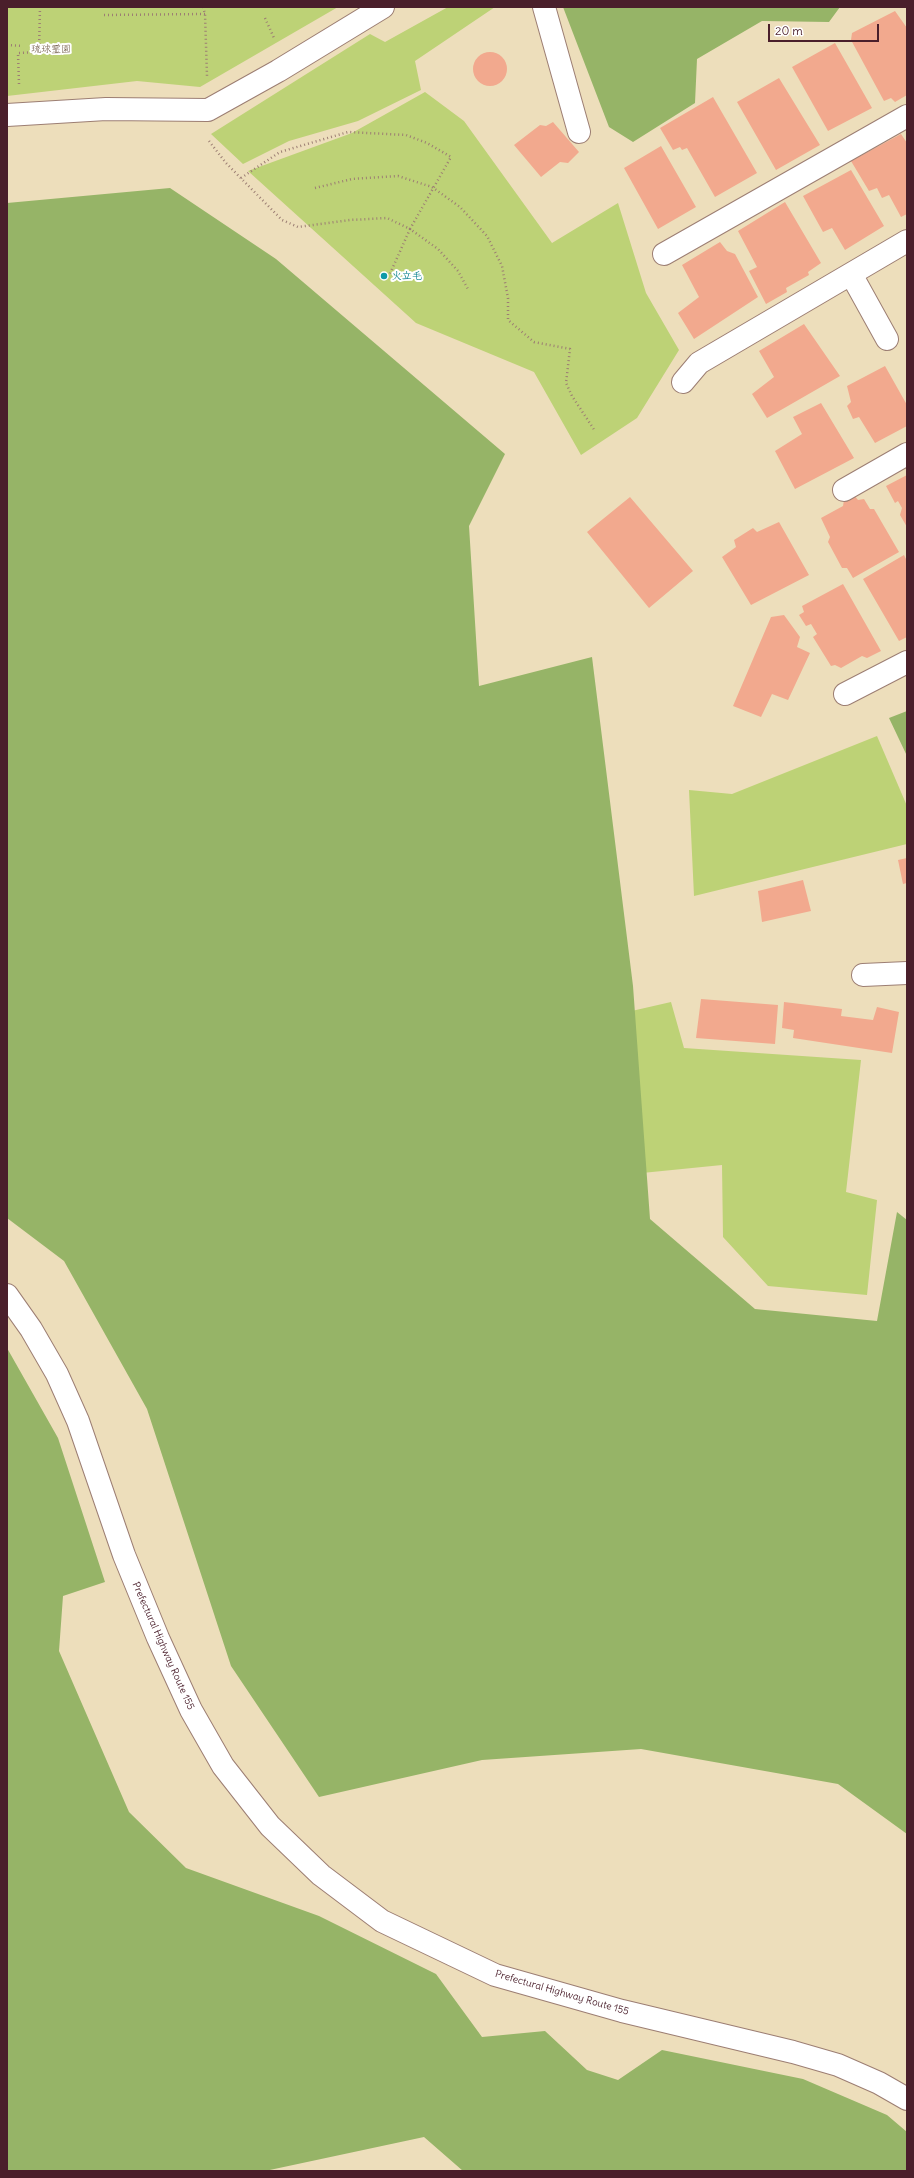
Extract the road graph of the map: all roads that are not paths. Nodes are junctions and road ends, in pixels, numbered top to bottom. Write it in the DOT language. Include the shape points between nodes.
graph roads {
  1 [pos="384,7"];
  2 [pos="544,7"];
  3 [pos="13,115"];
  4 [pos="907,116"];
  5 [pos="579,132"];
  6 [pos="907,241"];
  7 [pos="664,254"];
  8 [pos="851,274"];
  9 [pos="887,339"];
  10 [pos="683,382"];
  11 [pos="907,454"];
  12 [pos="844,490"];
  13 [pos="907,662"];
  14 [pos="845,694"];
  15 [pos="907,973"];
  16 [pos="863,975"];
  17 [pos="7,1295"];
  18 [pos="907,2099"];
  1 -- 3 [label="street" via="278,71 204,111 106,109"];
  2 -- 5 [label="street"];
  4 -- 7 [label="street"];
  6 -- 8 [label="street"];
  8 -- 9 [label="street"];
  8 -- 10 [label="street" via="700,363"];
  11 -- 12 [label="street"];
  13 -- 14 [label="street"];
  15 -- 16 [label="street"];
  17 -- 18 [label="street, Prefectural Highway Route 155" via="31,1329 57,1374 75,1414 124,1554 191,1710 223,1766 270,1826 321,1875 382,1921 495,1975 622,2011 838,2065"];
}
